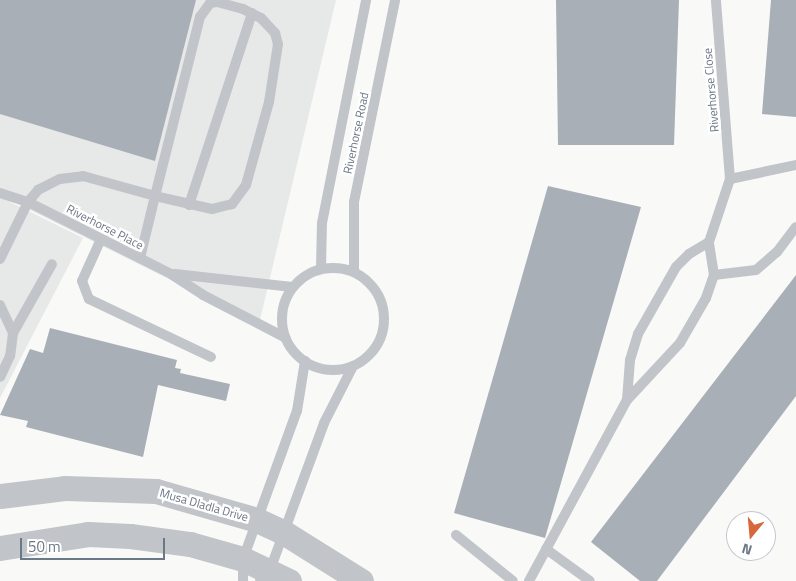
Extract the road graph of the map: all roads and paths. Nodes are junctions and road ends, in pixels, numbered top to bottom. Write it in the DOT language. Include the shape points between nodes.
graph roads {
  1 [pos="366,0"];
  2 [pos="396,0"];
  3 [pos="716,0"];
  4 [pos="252,13"];
  5 [pos="796,165"];
  6 [pos="730,179"];
  7 [pos="0,193"];
  8 [pos="155,196"];
  9 [pos="28,202"];
  10 [pos="190,205"];
  11 [pos="796,227"];
  12 [pos="102,239"];
  13 [pos="709,242"];
  14 [pos="140,258"];
  15 [pos="0,259"];
  16 [pos="52,264"];
  17 [pos="320,269"];
  18 [pos="354,272"];
  19 [pos="171,274"];
  20 [pos="714,275"];
  21 [pos="292,287"];
  22 [pos="0,305"];
  23 [pos="13,333"];
  24 [pos="286,338"];
  25 [pos="210,357"];
  26 [pos="305,361"];
  27 [pos="353,366"];
  28 [pos="0,377"];
  29 [pos="627,400"];
  30 [pos="0,496"];
  31 [pos="256,520"];
  32 [pos="283,532"];
  33 [pos="456,535"];
  34 [pos="0,548"];
  35 [pos="546,549"];
  36 [pos="243,570"];
  37 [pos="273,577"];
  38 [pos="361,581"];
  39 [pos="513,581"];
  40 [pos="529,581"];
  41 [pos="590,581"];
  1 -- 17 [label="lane, Riverhorse Road" via="322,223"];
  2 -- 18 [label="lane, Riverhorse Road" via="354,202"];
  3 -- 6 [label="lane, Riverhorse Close"];
  4 -- 8 [label="lane" via="216,2 204,10"];
  4 -- 10 [label="lane"];
  4 -- 10 [label="lane" via="275,33 278,44 269,102 246,185 232,204 212,209"];
  5 -- 6 [label="lane"];
  6 -- 13 [label="lane"];
  7 -- 9 [label="lane, Riverhorse Place"];
  8 -- 9 [label="lane" via="78,176 47,184"];
  8 -- 10 [label="lane"];
  8 -- 14 [label="lane"];
  9 -- 12 [label="lane, Riverhorse Place"];
  9 -- 15 [label="lane"];
  11 -- 20 [label="lane" via="777,252 756,270"];
  12 -- 14 [label="lane, Riverhorse Place"];
  12 -- 25 [label="lane" via="82,281 89,299"];
  13 -- 20 [label="lane"];
  13 -- 29 [label="lane" via="676,267 638,334 630,360"];
  14 -- 19 [label="lane, Riverhorse Place"];
  16 -- 23 [label="lane"];
  17 -- 18 [label="lane" via="338,268"];
  17 -- 21 [label="lane"];
  18 -- 27 [label="lane" via="378,295 384,319 378,344"];
  19 -- 21 [label="lane, Riverhorse Place"];
  19 -- 24 [label="lane, Riverhorse Place" via="203,295"];
  20 -- 29 [label="lane" via="706,298 680,343"];
  21 -- 24 [label="lane" via="284,302 281,319"];
  22 -- 23 [label="lane"];
  23 -- 28 [label="lane" via="10,356"];
  24 -- 26 [label="lane" via="292,350"];
  26 -- 27 [label="lane" via="320,368 337,370"];
  26 -- 31 [label="lane" via="297,411"];
  27 -- 32 [label="lane" via="324,423"];
  29 -- 35 [label="lane"];
  30 -- 31 [label="street, Musa Dladla Drive" via="65,488 156,491"];
  31 -- 32 [label="street, Musa Dladla Drive"];
  31 -- 36 [label="lane"];
  32 -- 37 [label="lane"];
  32 -- 38 [label="street, Musa Dladla Drive"];
  33 -- 39 [label="lane"];
  34 -- 36 [label="street" via="88,534 190,544"];
  35 -- 40 [label="lane"];
  35 -- 41 [label="lane"];
  36 -- 37 [label="street"];
}
